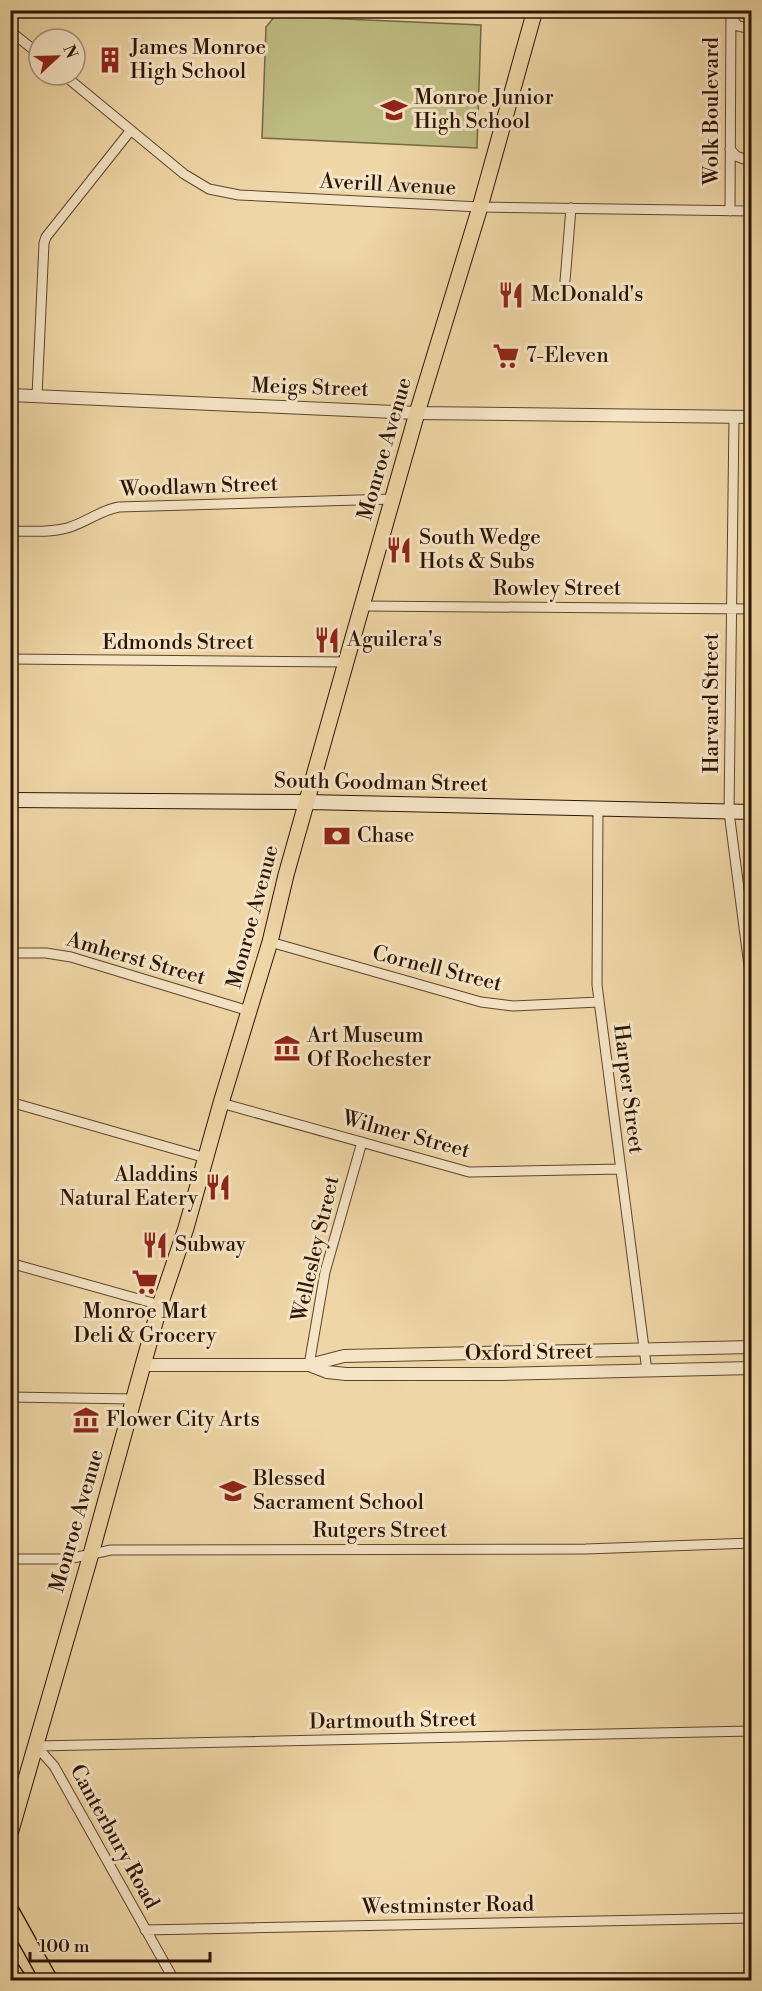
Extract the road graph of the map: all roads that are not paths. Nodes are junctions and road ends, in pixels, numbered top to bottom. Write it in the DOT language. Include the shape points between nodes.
graph roads {
  1 [pos="535,10"];
  2 [pos="730,14"];
  3 [pos="752,29"];
  4 [pos="10,31"];
  5 [pos="27,44"];
  6 [pos="79,87"];
  7 [pos="131,130"];
  8 [pos="730,149"];
  9 [pos="752,162"];
  10 [pos="480,207"];
  11 [pos="572,208"];
  12 [pos="730,211"];
  13 [pos="752,211"];
  14 [pos="565,281"];
  15 [pos="10,395"];
  16 [pos="38,396"];
  17 [pos="417,412"];
  18 [pos="734,417"];
  19 [pos="752,417"];
  20 [pos="393,499"];
  21 [pos="10,531"];
  22 [pos="362,606"];
  23 [pos="730,609"];
  24 [pos="752,609"];
  25 [pos="10,659"];
  26 [pos="346,662"];
  27 [pos="10,800"];
  28 [pos="307,802"];
  29 [pos="598,809"];
  30 [pos="729,812"];
  31 [pos="752,812"];
  32 [pos="270,942"];
  33 [pos="10,953"];
  34 [pos="752,989"];
  35 [pos="599,1002"];
  36 [pos="249,1011"];
  37 [pos="10,1102"];
  38 [pos="221,1103"];
  39 [pos="362,1142"];
  40 [pos="206,1158"];
  41 [pos="621,1169"];
  42 [pos="10,1263"];
  43 [pos="160,1305"];
  44 [pos="752,1347"];
  45 [pos="645,1350"];
  46 [pos="142,1365"];
  47 [pos="309,1365"];
  48 [pos="752,1368"];
  49 [pos="647,1371"];
  50 [pos="10,1397"];
  51 [pos="133,1399"];
  52 [pos="752,1543"];
  53 [pos="91,1554"];
  54 [pos="10,1559"];
  55 [pos="752,1731"];
  56 [pos="36,1746"];
  57 [pos="10,1834"];
  58 [pos="10,1910"];
  59 [pos="752,1918"];
  60 [pos="146,1930"];
  61 [pos="10,1968"];
  62 [pos="18,1980"];
  63 [pos="49,1980"];
  64 [pos="174,1980"];
  1 -- 10 [label="main road, Monroe Avenue"];
  2 -- 3 [label="street" via="738,26"];
  2 -- 8 [label="street, Wolk Boulevard"];
  4 -- 5 [label="street"];
  6 -- 7 [label="street, Averill Avenue"];
  7 -- 10 [label="street, Averill Avenue" via="184,174 209,189 239,195"];
  7 -- 16 [label="street" via="46,237"];
  8 -- 9 [label="street"];
  8 -- 12 [label="street, Wolk Boulevard"];
  10 -- 11 [label="street, Averill Avenue"];
  10 -- 17 [label="main road, Monroe Avenue"];
  11 -- 12 [label="street, Averill Avenue"];
  11 -- 14 [label="street"];
  12 -- 13 [label="street, Averill Avenue"];
  15 -- 16 [label="street, Meigs Street"];
  16 -- 17 [label="street, Meigs Street"];
  17 -- 18 [label="street, Meigs Street"];
  17 -- 20 [label="main road, Monroe Avenue"];
  18 -- 19 [label="street, Meigs Street"];
  18 -- 23 [label="street, Harvard Street"];
  20 -- 21 [label="street, Woodlawn Street" via="119,507 67,528"];
  20 -- 22 [label="main road, Monroe Avenue"];
  22 -- 23 [label="street, Rowley Street"];
  22 -- 26 [label="main road, Monroe Avenue"];
  23 -- 24 [label="street, Rowley Street"];
  23 -- 30 [label="street, Harvard Street"];
  25 -- 26 [label="street, Edmonds Street"];
  26 -- 28 [label="main road, Monroe Avenue"];
  27 -- 28 [label="main road, South Goodman Street"];
  28 -- 29 [label="main road, South Goodman Street"];
  28 -- 32 [label="main road, Monroe Avenue"];
  29 -- 30 [label="main road, South Goodman Street"];
  29 -- 35 [label="street, Harper Street"];
  30 -- 31 [label="main road, South Goodman Street"];
  30 -- 34 [label="street, Harvard Street"];
  32 -- 35 [label="street, Cornell Street" via="481,1002 513,1006"];
  32 -- 36 [label="main road, Monroe Avenue"];
  33 -- 36 [label="street, Amherst Street" via="71,957"];
  35 -- 41 [label="street, Harper Street"];
  36 -- 38 [label="main road, Monroe Avenue"];
  37 -- 40 [label="street"];
  38 -- 39 [label="street, Wilmer Street"];
  38 -- 40 [label="main road, Monroe Avenue"];
  39 -- 41 [label="street, Wilmer Street" via="470,1172"];
  39 -- 47 [label="street, Wellesley Street" via="325,1272"];
  40 -- 43 [label="main road, Monroe Avenue"];
  41 -- 45 [label="street, Harper Street"];
  42 -- 43 [label="street"];
  43 -- 46 [label="main road, Monroe Avenue"];
  44 -- 45 [label="street, Oxford Street"];
  45 -- 47 [label="street, Oxford Street" via="344,1356"];
  45 -- 49 [label="street, Harper Street"];
  46 -- 47 [label="street, Oxford Street"];
  46 -- 51 [label="main road, Monroe Avenue"];
  47 -- 49 [label="street, Oxford Street" via="345,1374"];
  48 -- 49 [label="street, Oxford Street"];
  50 -- 51 [label="street"];
  51 -- 53 [label="main road, Monroe Avenue"];
  52 -- 53 [label="street, Rutgers Street" via="586,1549 111,1550"];
  53 -- 54 [label="street, Rutgers Street" via="69,1559"];
  53 -- 56 [label="main road, Monroe Avenue"];
  55 -- 56 [label="street, Dartmouth Street"];
  56 -- 57 [label="main road, Monroe Avenue"];
  56 -- 60 [label="street, Canterbury Road" via="54,1766"];
  58 -- 63 [label="highway"];
  59 -- 60 [label="street, Westminster Road"];
  60 -- 64 [label="street, Canterbury Road"];
  61 -- 62 [label="highway"];
}
